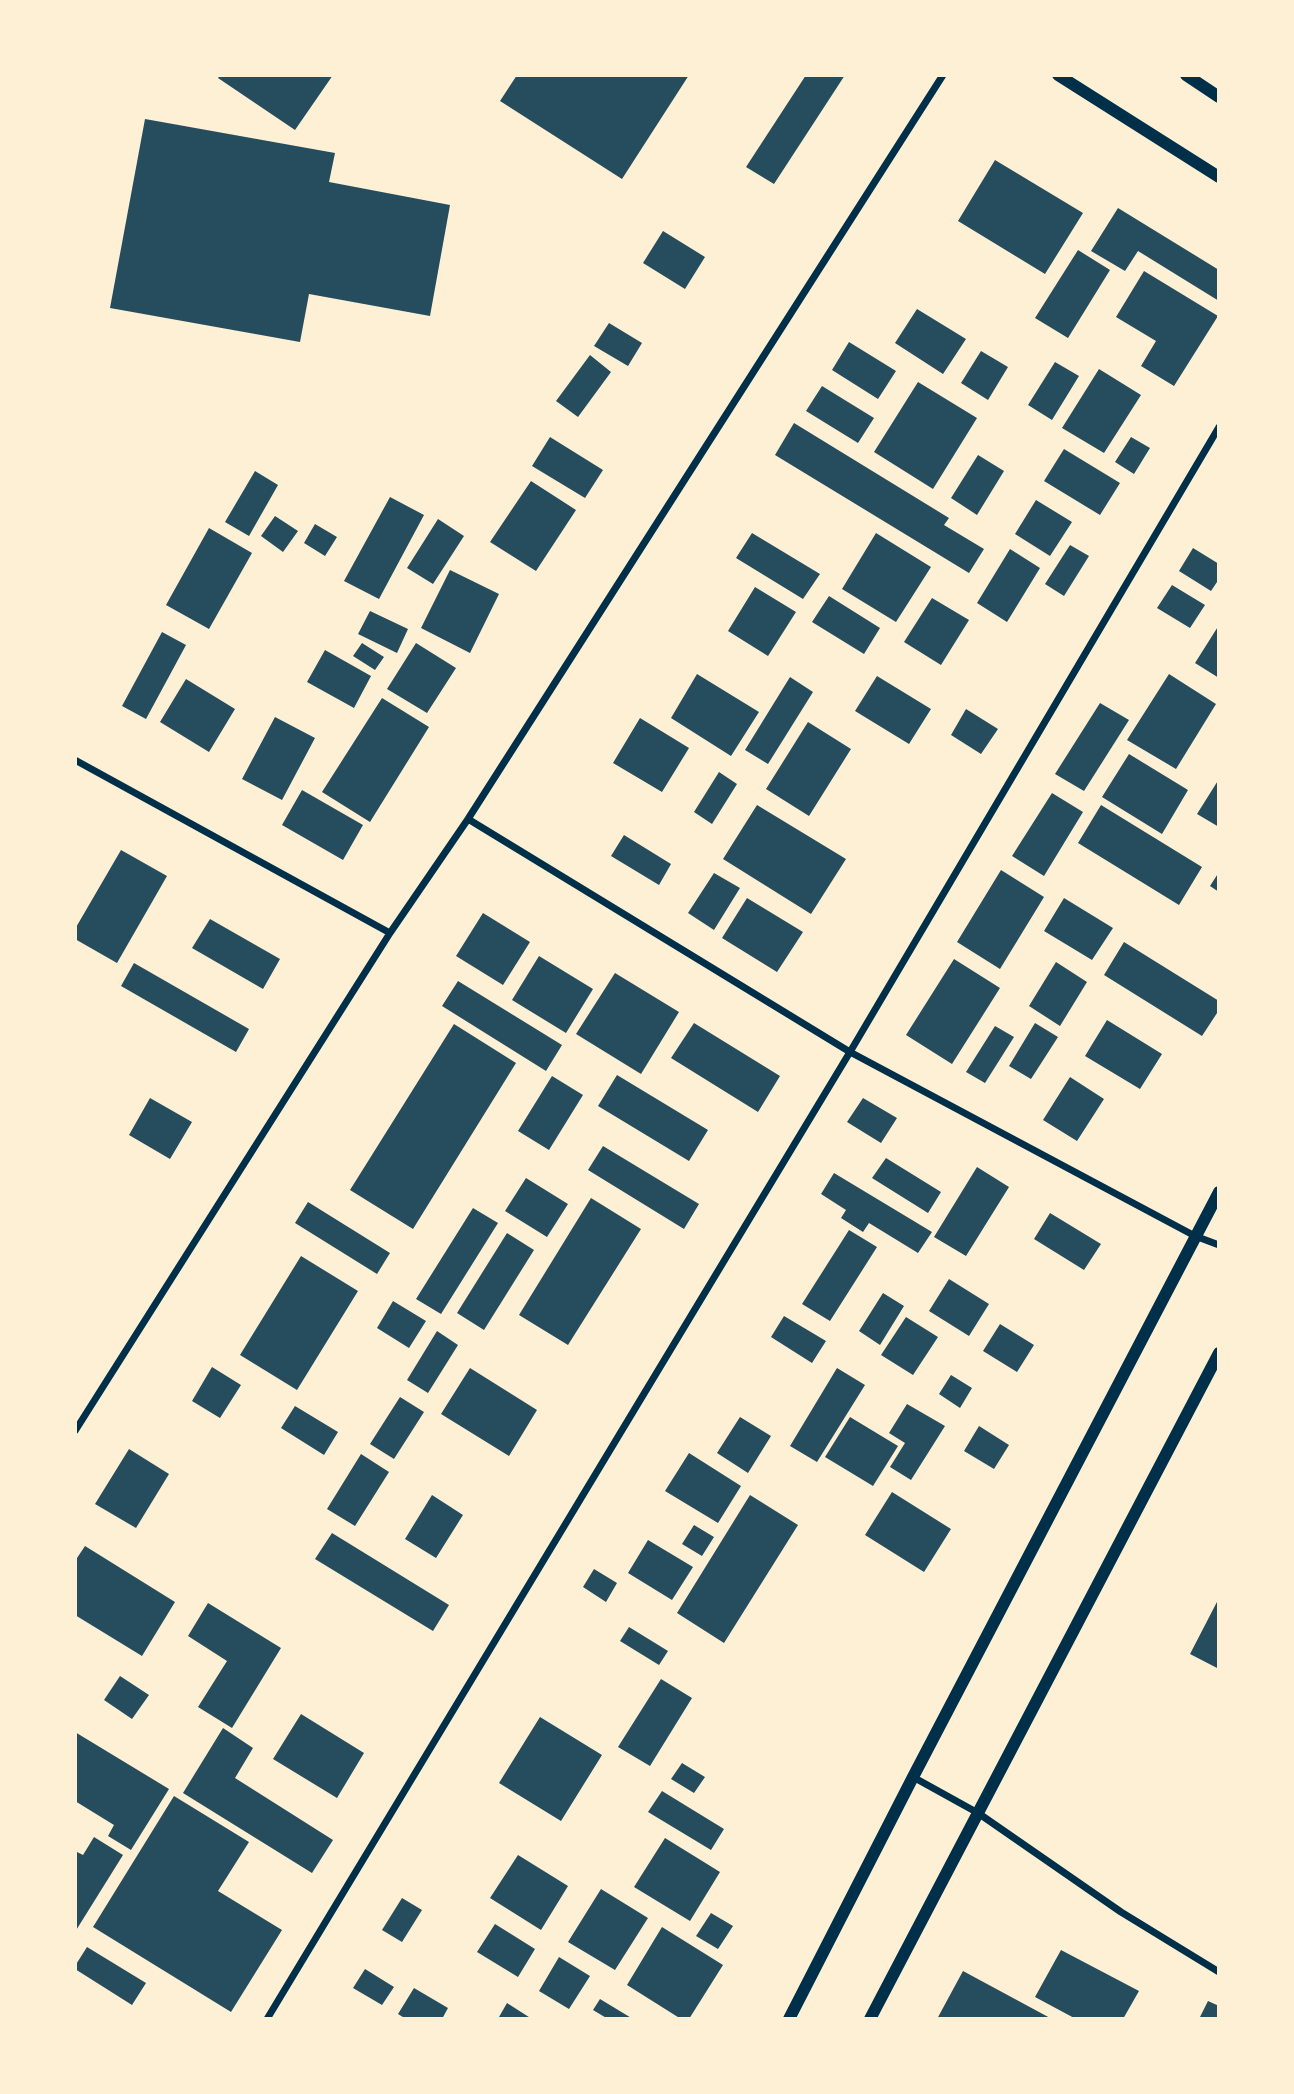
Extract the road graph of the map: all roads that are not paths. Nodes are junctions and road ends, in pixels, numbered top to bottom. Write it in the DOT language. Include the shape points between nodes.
graph roads {
  1 [pos="943,75"];
  2 [pos="1058,75"];
  3 [pos="1185,75"];
  4 [pos="1219,97"];
  5 [pos="1219,177"];
  6 [pos="1219,427"];
  7 [pos="75,760"];
  8 [pos="468,819"];
  9 [pos="390,933"];
  10 [pos="850,1052"];
  11 [pos="1219,1192"];
  12 [pos="1195,1236"];
  13 [pos="1219,1245"];
  14 [pos="1219,1353"];
  15 [pos="75,1432"];
  16 [pos="913,1777"];
  17 [pos="978,1813"];
  18 [pos="1219,1972"];
  19 [pos="267,2019"];
  20 [pos="789,2019"];
  21 [pos="870,2019"];
  1 -- 8 [label="street"];
  2 -- 5 [label="street"];
  3 -- 4 [label="street"];
  6 -- 10 [label="street"];
  7 -- 9 [label="street"];
  8 -- 9 [label="street"];
  8 -- 10 [label="street"];
  9 -- 15 [label="street"];
  10 -- 12 [label="street"];
  10 -- 19 [label="street"];
  11 -- 12 [label="street"];
  12 -- 13 [label="street"];
  12 -- 16 [label="street"];
  14 -- 17 [label="street"];
  16 -- 17 [label="street"];
  16 -- 20 [label="street"];
  17 -- 18 [label="street" via="1121,1912"];
  17 -- 21 [label="street"];
}
